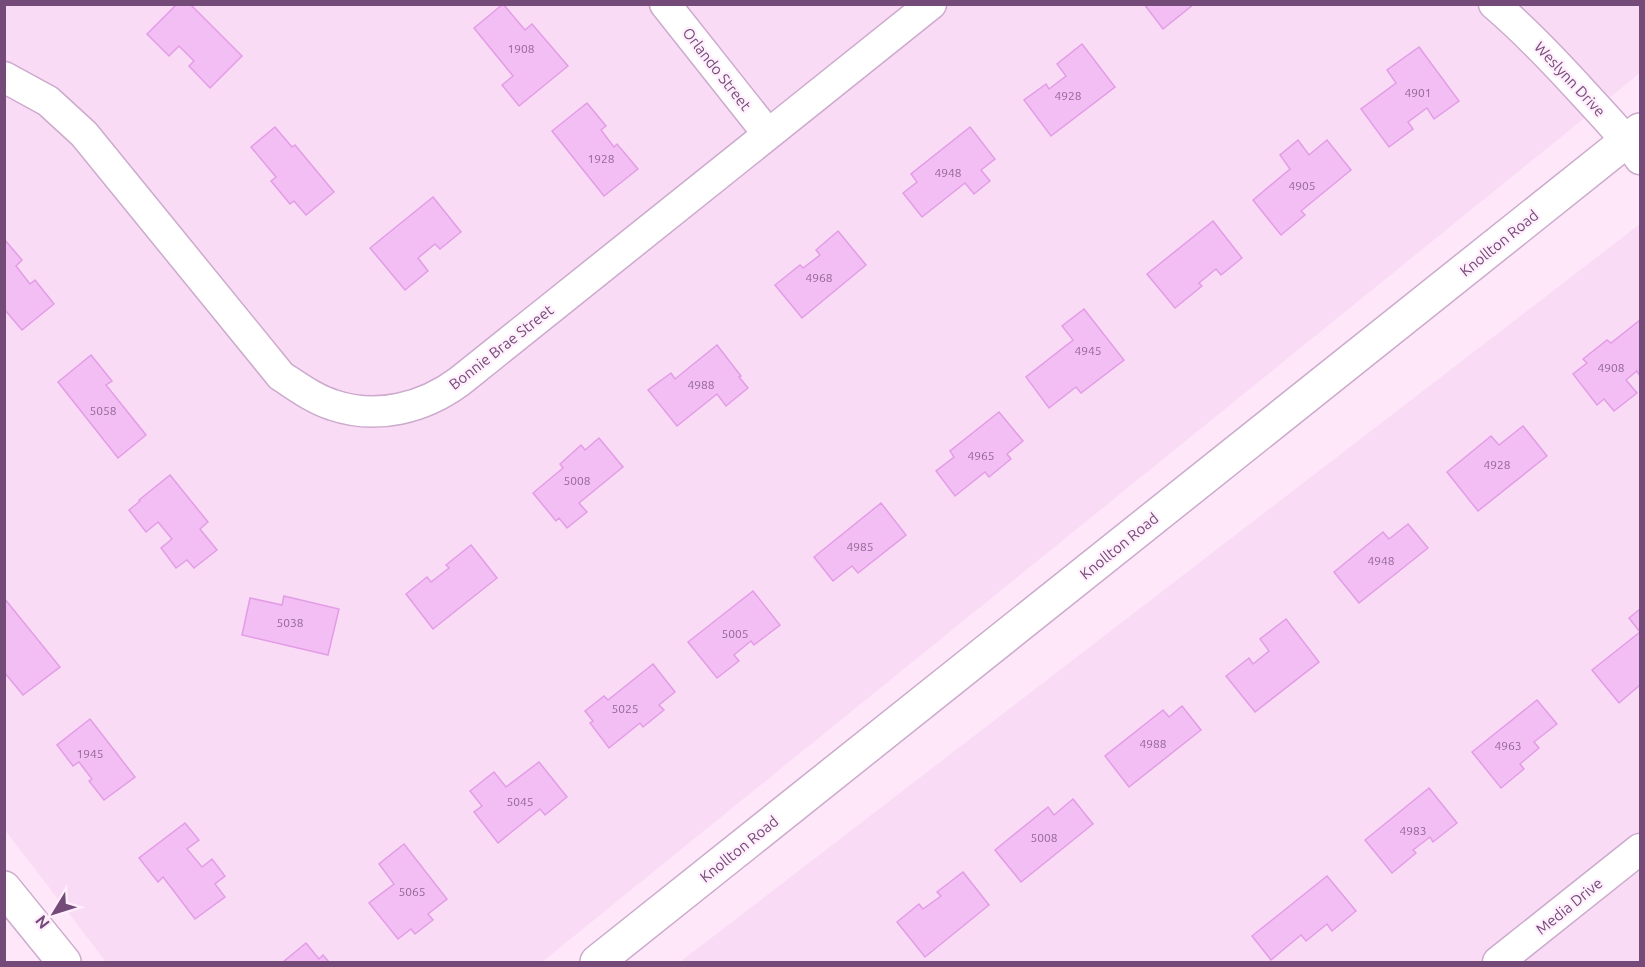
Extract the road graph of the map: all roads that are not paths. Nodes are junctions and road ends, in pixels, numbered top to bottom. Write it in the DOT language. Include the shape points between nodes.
graph roads {
  1 [pos="665,4"];
  2 [pos="931,4"];
  3 [pos="1494,4"];
  4 [pos="4,77"];
  5 [pos="768,134"];
  6 [pos="1636,143"];
  7 [pos="1641,849"];
  8 [pos="4,888"];
  9 [pos="64,963"];
  10 [pos="597,963"];
  11 [pos="1498,963"];
  1 -- 5 [label="street, Orlando Street"];
  2 -- 5 [label="street, Bonnie Brae Street"];
  3 -- 6 [label="street, Weslynn Drive" via="1530,35"];
  4 -- 5 [label="street, Bonnie Brae Street" via="48,101 84,134 281,376 312,396 357,411 416,405 449,390"];
  6 -- 10 [label="street, Knollton Road"];
  7 -- 11 [label="street, Media Drive"];
  8 -- 9 [label="street"];
}
